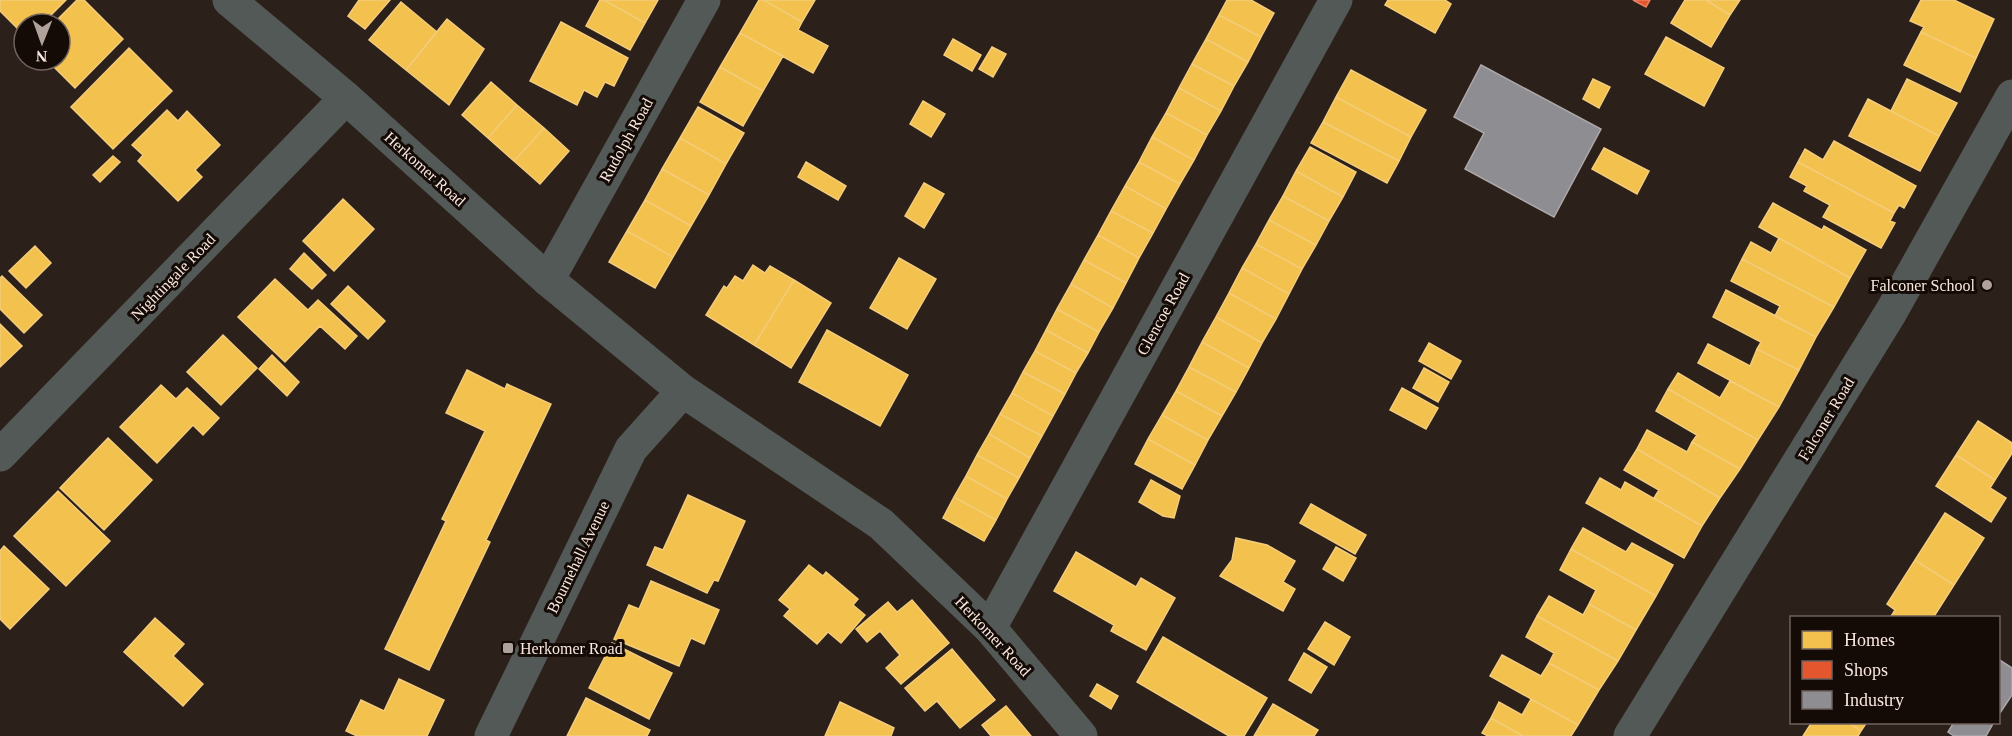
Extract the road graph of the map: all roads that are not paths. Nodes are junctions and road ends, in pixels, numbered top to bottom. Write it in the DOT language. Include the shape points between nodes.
graph roads {
  1 [pos="228,0"];
  2 [pos="705,0"];
  3 [pos="1336,0"];
  4 [pos="2012,96"];
  5 [pos="346,98"];
  6 [pos="548,280"];
  7 [pos="683,391"];
  8 [pos="0,455"];
  9 [pos="990,628"];
  10 [pos="491,736"];
  11 [pos="1081,736"];
  12 [pos="1630,736"];
  1 -- 5 [label="street, Herkomer Road"];
  2 -- 6 [label="street, Rudolph Road"];
  3 -- 9 [label="street, Glencoe Road"];
  4 -- 12 [label="street, Falconer Road" via="1891,312"];
  5 -- 6 [label="street, Herkomer Road"];
  5 -- 8 [label="street, Nightingale Road"];
  6 -- 7 [label="street, Herkomer Road"];
  7 -- 9 [label="street, Herkomer Road" via="881,524"];
  7 -- 10 [label="street, Bournehall Avenue" via="631,449"];
  9 -- 11 [label="street, Herkomer Road"];
}
